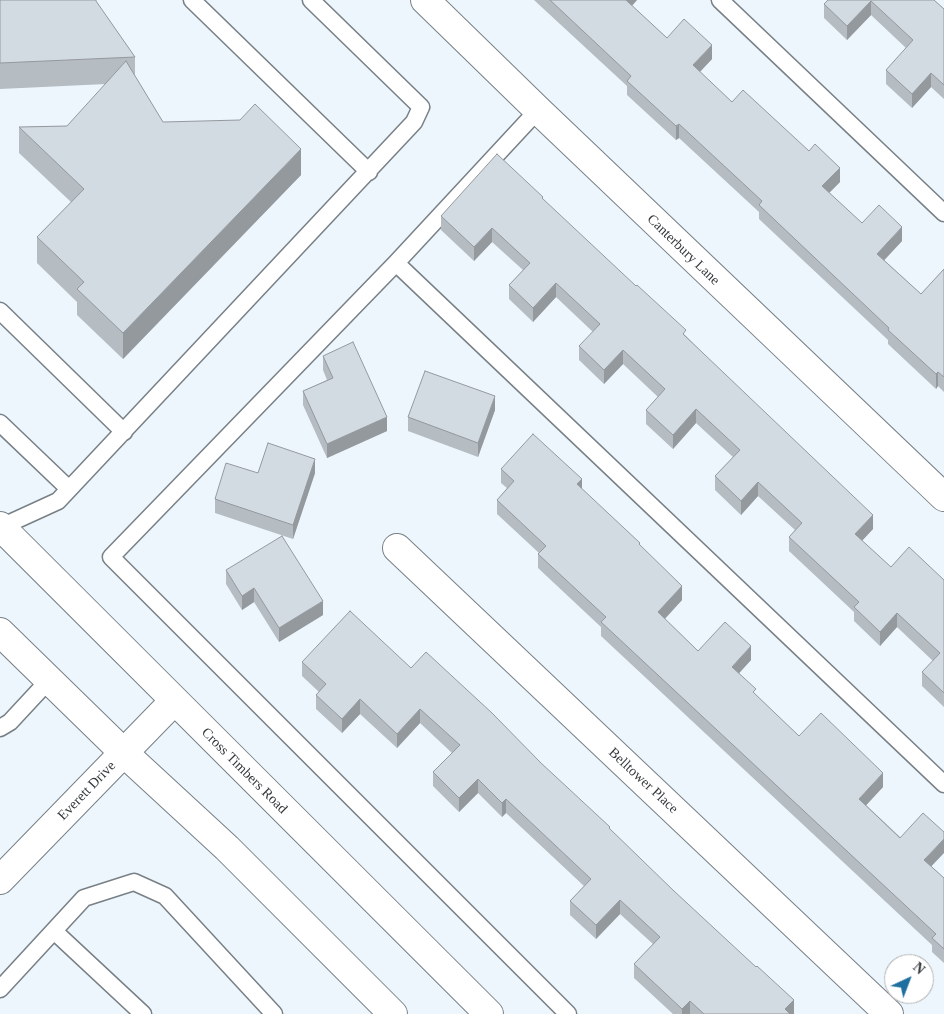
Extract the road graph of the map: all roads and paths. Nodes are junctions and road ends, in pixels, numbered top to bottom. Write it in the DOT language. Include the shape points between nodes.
graph roads {
  1 [pos="192,0"];
  2 [pos="311,0"];
  3 [pos="425,0"];
  4 [pos="720,0"];
  5 [pos="538,110"];
  6 [pos="369,172"];
  7 [pos="944,213"];
  8 [pos="396,263"];
  9 [pos="0,311"];
  10 [pos="0,423"];
  11 [pos="124,432"];
  12 [pos="69,489"];
  13 [pos="944,497"];
  14 [pos="0,527"];
  15 [pos="397,548"];
  16 [pos="0,632"];
  17 [pos="49,680"];
  18 [pos="174,701"];
  19 [pos="0,728"];
  20 [pos="124,753"];
  21 [pos="944,784"];
  22 [pos="0,880"];
  23 [pos="54,932"];
  24 [pos="0,989"];
  25 [pos="479,1011"];
  26 [pos="142,1014"];
  27 [pos="274,1014"];
  28 [pos="393,1014"];
  29 [pos="568,1014"];
  30 [pos="889,1014"];
  1 -- 6 [label="lane"];
  2 -- 6 [label="lane" via="421,107 414,122"];
  3 -- 5 [label="street, Canterbury Lane"];
  4 -- 7 [label="lane"];
  5 -- 8 [label="lane"];
  5 -- 13 [label="street, Canterbury Lane"];
  6 -- 11 [label="lane"];
  8 -- 21 [label="lane"];
  8 -- 29 [label="lane" via="111,557"];
  9 -- 11 [label="lane"];
  10 -- 12 [label="lane"];
  11 -- 12 [label="lane"];
  12 -- 14 [label="lane" via="58,501"];
  14 -- 18 [label="street, Cross Timbers Road"];
  15 -- 30 [label="street, Belltower Place"];
  16 -- 17 [label="street"];
  17 -- 19 [label="lane" via="10,722"];
  17 -- 20 [label="street"];
  18 -- 20 [label="street, Everett Drive"];
  18 -- 25 [label="street, Cross Timbers Road"];
  20 -- 22 [label="street, Everett Drive"];
  20 -- 28 [label="street" via="227,848"];
  23 -- 24 [label="lane"];
  23 -- 26 [label="lane"];
  23 -- 27 [label="lane" via="84,898 134,882 165,896"];
}
